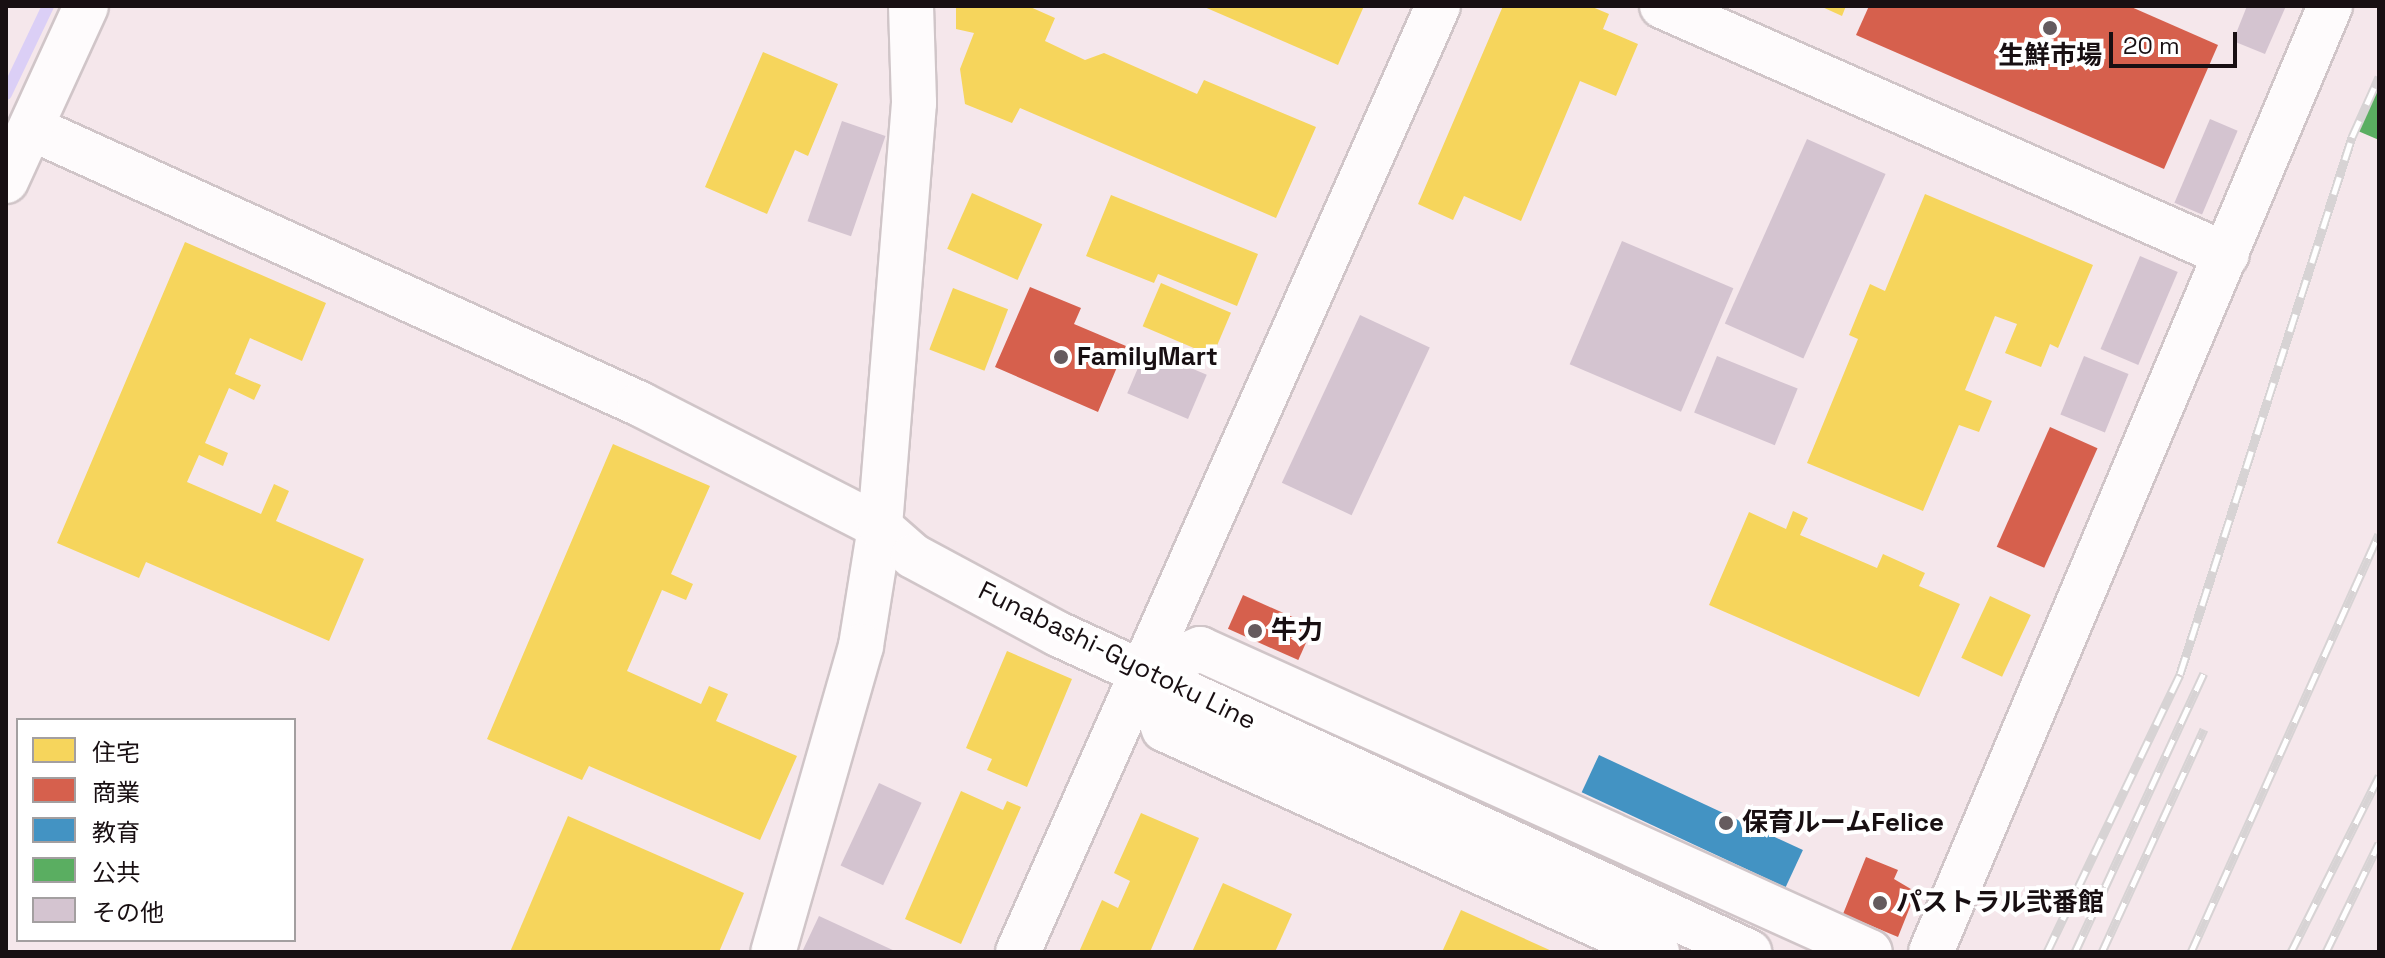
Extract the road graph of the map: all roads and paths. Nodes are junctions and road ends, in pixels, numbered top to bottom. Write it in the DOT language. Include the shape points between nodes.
graph roads {
  1 [pos="86,6"];
  2 [pos="911,6"];
  3 [pos="1438,6"];
  4 [pos="1662,6"];
  5 [pos="2330,6"];
  6 [pos="31,128"];
  7 [pos="6,181"];
  8 [pos="2227,255"];
  9 [pos="880,527"];
  10 [pos="1143,673"];
  11 [pos="773,952"];
  12 [pos="1018,952"];
  13 [pos="1657,952"];
  14 [pos="1749,952"];
  15 [pos="1870,952"];
  16 [pos="1931,952"];
  1 -- 6 [label="street"];
  2 -- 9 [label="street" via="914,103"];
  3 -- 10 [label="street"];
  4 -- 8 [label="street"];
  5 -- 8 [label="street"];
  6 -- 7 [label="street"];
  6 -- 9 [label="street, Funabashi-Gyotoku Line" via="640,404"];
  8 -- 16 [label="street"];
  9 -- 10 [label="street, Funabashi-Gyotoku Line" via="913,556"];
  9 -- 11 [label="street" via="861,646"];
  10 -- 12 [label="street"];
  10 -- 13 [label="street" via="1164,729"];
  10 -- 14 [label="street, Funabashi-Gyotoku Line"];
  10 -- 15 [label="street" via="1200,649"];
}
